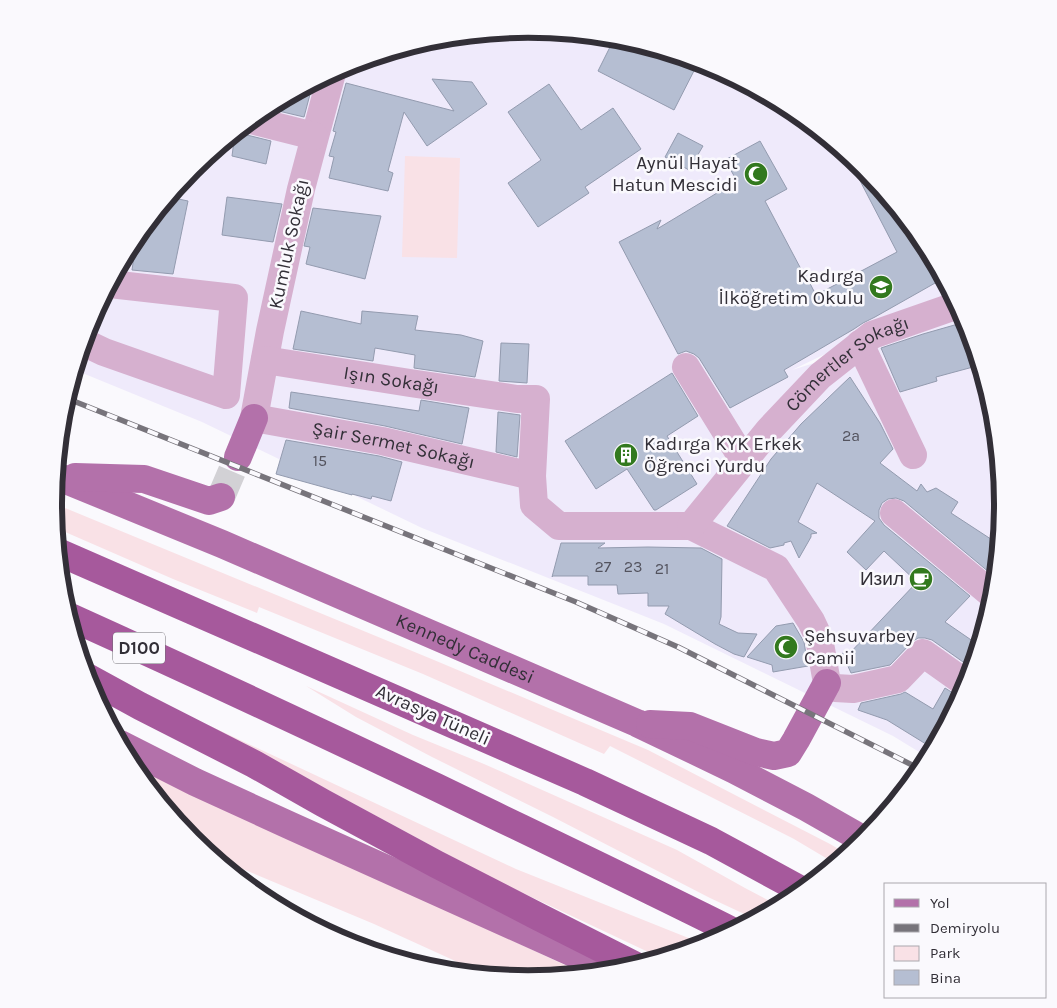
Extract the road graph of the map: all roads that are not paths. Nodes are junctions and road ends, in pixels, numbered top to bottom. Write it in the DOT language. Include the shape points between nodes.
graph roads {
  1 [pos="329,83"];
  2 [pos="260,122"];
  3 [pos="314,136"];
  4 [pos="117,285"];
  5 [pos="951,307"];
  6 [pos="860,344"];
  7 [pos="90,345"];
  8 [pos="264,360"];
  9 [pos="686,367"];
  10 [pos="254,418"];
  11 [pos="913,455"];
  12 [pos="238,457"];
  13 [pos="744,461"];
  14 [pos="63,475"];
  15 [pos="532,476"];
  16 [pos="63,477"];
  17 [pos="221,497"];
  18 [pos="894,513"];
  19 [pos="691,526"];
  20 [pos="65,555"];
  21 [pos="987,590"];
  22 [pos="77,620"];
  23 [pos="960,680"];
  24 [pos="98,683"];
  25 [pos="826,683"];
  26 [pos="637,723"];
  27 [pos="133,750"];
  28 [pos="856,836"];
  29 [pos="796,886"];
  30 [pos="724,927"];
  31 [pos="625,961"];
  32 [pos="600,965"];
  1 -- 3 [label="street, Kumluk Sokağı"];
  2 -- 3 [label="street"];
  3 -- 8 [label="street, Kumluk Sokağı"];
  4 -- 7 [label="street" via="234,298 226,395"];
  5 -- 6 [label="street, Cömertler Sokağı" via="872,335"];
  6 -- 11 [label="street"];
  6 -- 13 [label="street, Cömertler Sokağı" via="820,376"];
  8 -- 10 [label="street, Kumluk Sokağı"];
  8 -- 15 [label="street, Işın Sokağı" via="517,399 536,399"];
  9 -- 13 [label="street"];
  10 -- 12 [label="main road"];
  10 -- 15 [label="street, Şair Sermet Sokağı" via="382,441"];
  13 -- 19 [label="street, Cömertler Sokağı"];
  14 -- 17 [label="main road" via="144,479 209,501"];
  15 -- 19 [label="street" via="534,505 560,526"];
  16 -- 26 [label="main road, Kennedy Caddesi"];
  18 -- 21 [label="street"];
  19 -- 25 [label="street" via="776,568 819,638"];
  20 -- 29 [label="highway, Avrasya Tüneli" via="585,782 711,841"];
  22 -- 30 [label="highway, D100" via="593,862"];
  23 -- 25 [label="street" via="922,653 898,680 853,689 835,688"];
  24 -- 31 [label="highway" via="436,864"];
  25 -- 26 [label="main road" via="788,753 774,756 690,726"];
  26 -- 28 [label="main road, Kennedy Caddesi"];
  27 -- 32 [label="main road" via="273,818"];
}
